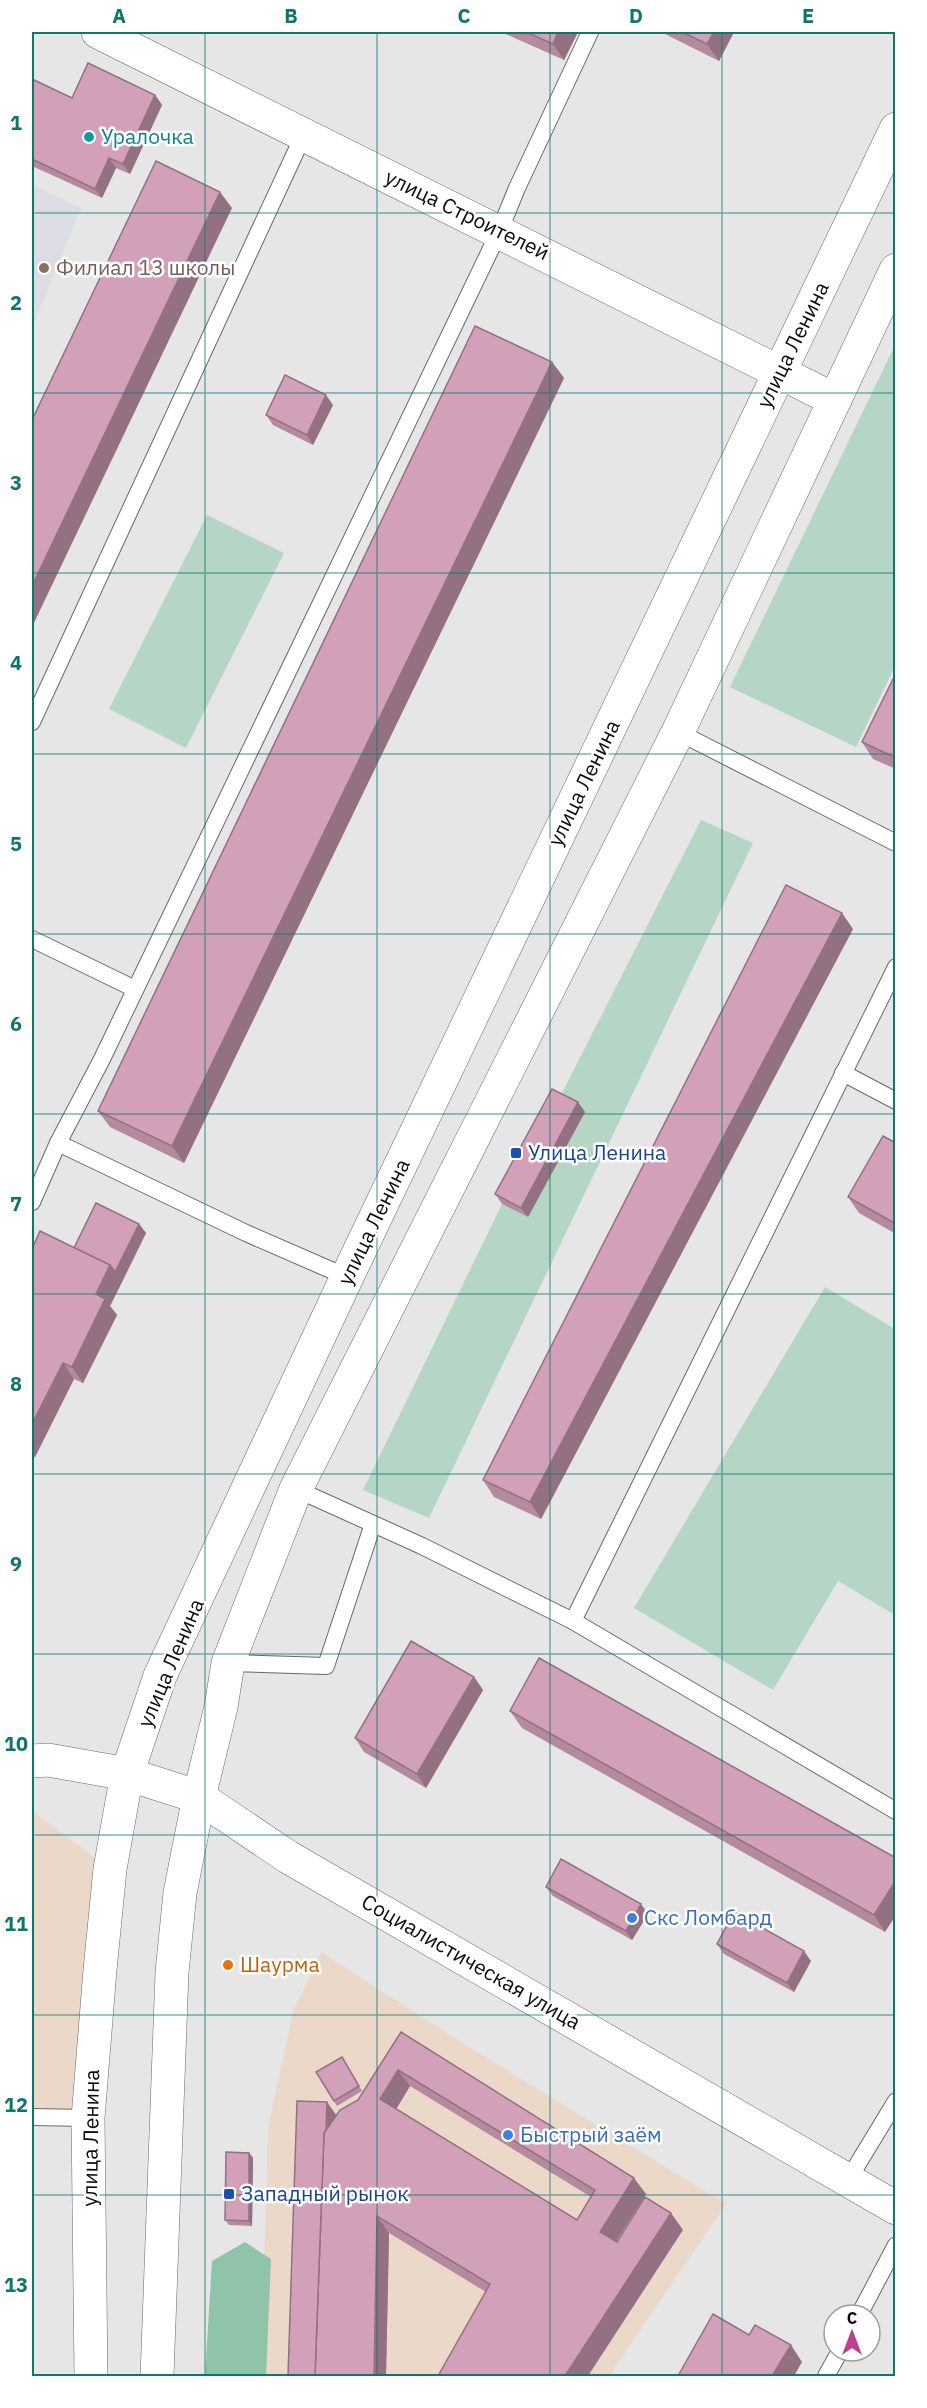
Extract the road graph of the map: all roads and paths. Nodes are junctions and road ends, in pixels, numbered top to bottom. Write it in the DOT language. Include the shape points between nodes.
graph roads {
  1 [pos="98,32"];
  2 [pos="590,32"];
  3 [pos="896,129"];
  4 [pos="304,134"];
  5 [pos="499,232"];
  6 [pos="896,270"];
  7 [pos="780,372"];
  8 [pos="835,400"];
  9 [pos="32,722"];
  10 [pos="678,732"];
  11 [pos="896,843"];
  12 [pos="32,939"];
  13 [pos="896,967"];
  14 [pos="135,989"];
  15 [pos="843,1073"];
  16 [pos="896,1101"];
  17 [pos="58,1143"];
  18 [pos="32,1202"];
  19 [pos="347,1277"];
  20 [pos="296,1489"];
  21 [pos="372,1524"];
  22 [pos="573,1621"];
  23 [pos="228,1663"];
  24 [pos="32,1761"];
  25 [pos="127,1774"];
  26 [pos="199,1797"];
  27 [pos="896,1811"];
  28 [pos="896,2101"];
  29 [pos="32,2117"];
  30 [pos="88,2118"];
  31 [pos="849,2180"];
  32 [pos="896,2208"];
  33 [pos="896,2245"];
  34 [pos="865,2303"];
  35 [pos="92,2376"];
  36 [pos="157,2376"];
  1 -- 4 [label="main road, улица Строителей"];
  2 -- 5 [label="lane"];
  3 -- 7 [label="main road, улица Ленина"];
  4 -- 5 [label="main road, улица Строителей"];
  4 -- 9 [label="lane"];
  5 -- 7 [label="main road, улица Строителей"];
  5 -- 14 [label="lane"];
  6 -- 8 [label="main road"];
  7 -- 8 [label="main road, улица Строителей"];
  7 -- 19 [label="main road, улица Ленина"];
  8 -- 10 [label="main road"];
  10 -- 11 [label="lane"];
  10 -- 20 [label="main road"];
  12 -- 14 [label="lane"];
  13 -- 15 [label="lane"];
  14 -- 17 [label="lane"];
  15 -- 16 [label="lane"];
  15 -- 22 [label="lane"];
  17 -- 18 [label="lane"];
  17 -- 19 [label="lane"];
  19 -- 25 [label="main road, улица Ленина" via="160,1676"];
  20 -- 21 [label="lane"];
  20 -- 23 [label="main road"];
  21 -- 22 [label="lane"];
  21 -- 23 [label="lane" via="326,1666"];
  22 -- 27 [label="lane"];
  23 -- 26 [label="main road"];
  24 -- 25 [label="main road, Социалистическая улица" via="48,1760"];
  25 -- 26 [label="main road, Социалистическая улица"];
  25 -- 30 [label="main road, улица Ленина" via="111,1869"];
  26 -- 31 [label="main road, Социалистическая улица" via="288,1857"];
  26 -- 36 [label="main road" via="180,1893 172,1972"];
  28 -- 31 [label="lane"];
  29 -- 30 [label="lane"];
  30 -- 35 [label="main road, улица Ленина"];
  31 -- 32 [label="main road, Социалистическая улица"];
  33 -- 34 [label="lane"];
}
